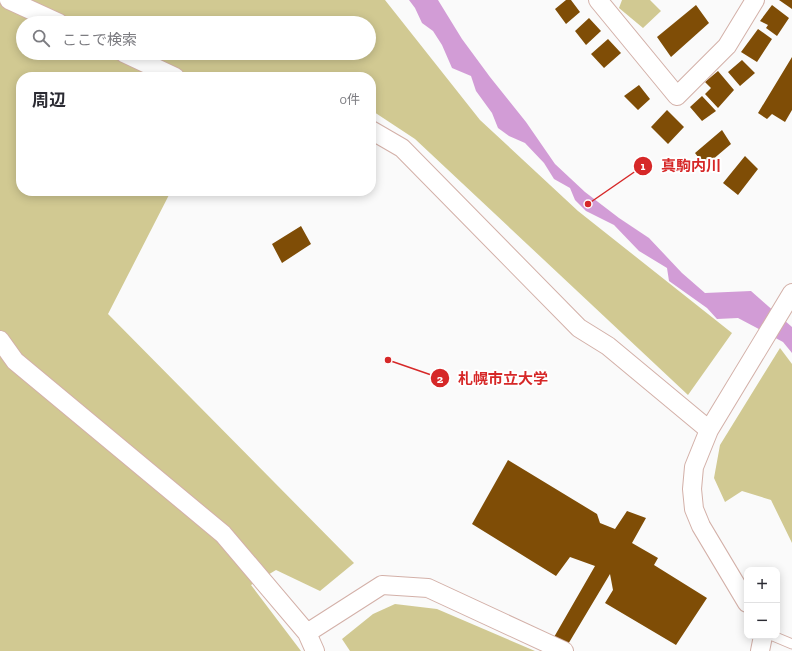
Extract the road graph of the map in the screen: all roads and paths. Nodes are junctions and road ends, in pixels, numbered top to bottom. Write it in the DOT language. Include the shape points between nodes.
graph roads {
  1 [pos="9,0"];
  2 [pos="755,0"];
  3 [pos="603,2"];
  4 [pos="44,16"];
  5 [pos="139,60"];
  6 [pos="164,72"];
  7 [pos="376,133"];
  8 [pos="792,293"];
  9 [pos="0,340"];
  10 [pos="709,430"];
  11 [pos="744,597"];
  12 [pos="307,633"];
  13 [pos="763,639"];
  14 [pos="780,639"];
  15 [pos="792,644"];
  16 [pos="315,651"];
  17 [pos="564,651"];
  18 [pos="760,651"];
  1 -- 4 [label="street"];
  2 -- 3 [label="street" via="727,46 677,96"];
  5 -- 6 [label="street"];
  7 -- 10 [label="street" via="402,148 579,328 608,346"];
  8 -- 10 [label="street"];
  9 -- 12 [label="street" via="15,361 223,534"];
  10 -- 11 [label="street" via="694,467 694,509 701,526"];
  12 -- 16 [label="street"];
  12 -- 17 [label="street" via="382,585 428,588"];
  13 -- 18 [label="street"];
  14 -- 15 [label="lane"];
}
